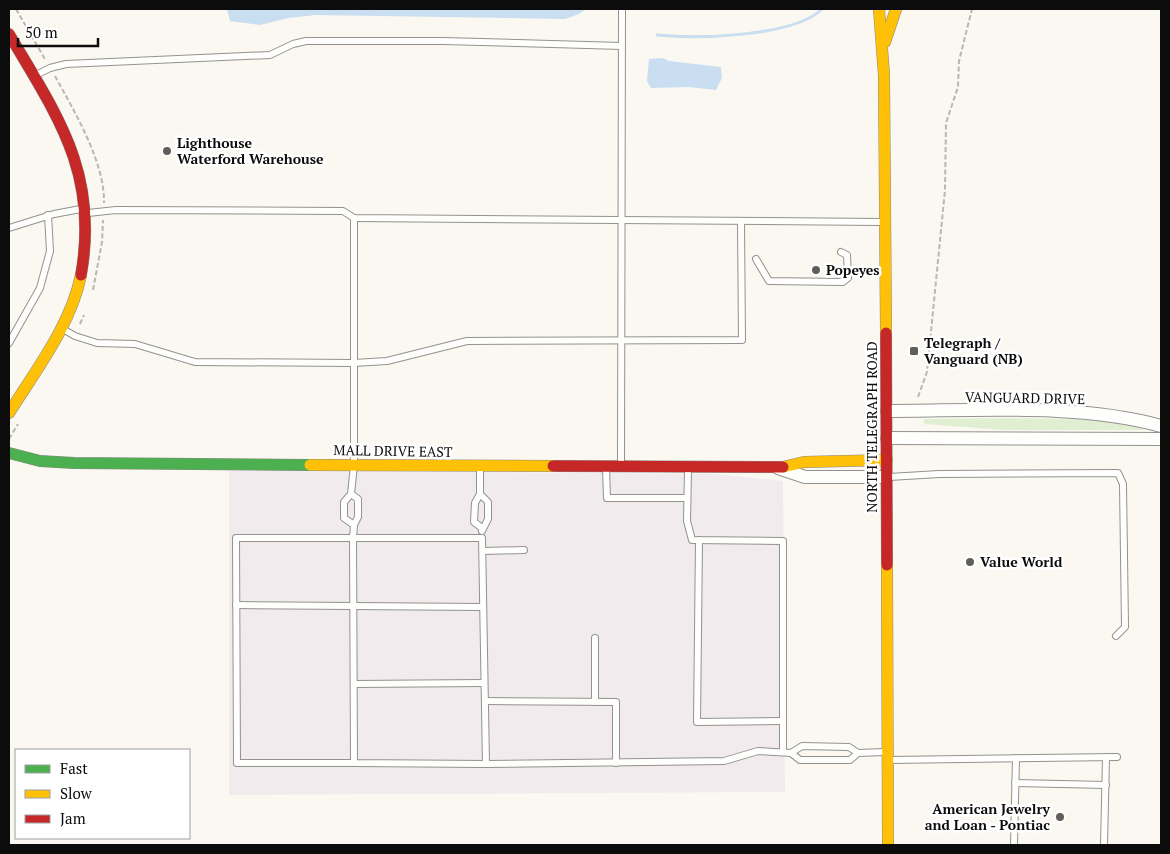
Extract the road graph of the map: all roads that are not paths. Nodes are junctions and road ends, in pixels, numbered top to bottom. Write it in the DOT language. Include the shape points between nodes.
graph roads {
  1 [pos="622,9"];
  2 [pos="878,9"];
  3 [pos="896,9"];
  4 [pos="9,34"];
  5 [pos="622,46"];
  6 [pos="882,48"];
  7 [pos="33,77"];
  8 [pos="87,210"];
  9 [pos="48,215"];
  10 [pos="354,218"];
  11 [pos="620,221"];
  12 [pos="741,222"];
  13 [pos="886,222"];
  14 [pos="9,228"];
  15 [pos="841,252"];
  16 [pos="756,260"];
  17 [pos="60,327"];
  18 [pos="621,342"];
  19 [pos="9,343"];
  20 [pos="354,363"];
  21 [pos="887,411"];
  22 [pos="9,413"];
  23 [pos="1161,426"];
  24 [pos="887,438"];
  25 [pos="1161,439"];
  26 [pos="9,453"];
  27 [pos="887,460"];
  28 [pos="354,465"];
  29 [pos="480,467"];
  30 [pos="606,467"];
  31 [pos="621,467"];
  32 [pos="688,467"];
  33 [pos="778,468"];
  34 [pos="888,477"];
  35 [pos="351,494"];
  36 [pos="480,494"];
  37 [pos="688,498"];
  38 [pos="354,525"];
  39 [pos="482,528"];
  40 [pos="354,537"];
  41 [pos="482,538"];
  42 [pos="699,540"];
  43 [pos="524,550"];
  44 [pos="482,551"];
  45 [pos="236,605"];
  46 [pos="354,607"];
  47 [pos="484,607"];
  48 [pos="1116,636"];
  49 [pos="595,638"];
  50 [pos="484,683"];
  51 [pos="354,684"];
  52 [pos="485,701"];
  53 [pos="595,702"];
  54 [pos="783,721"];
  55 [pos="783,752"];
  56 [pos="791,753"];
  57 [pos="858,753"];
  58 [pos="888,756"];
  59 [pos="1106,757"];
  60 [pos="1117,757"];
  61 [pos="1016,758"];
  62 [pos="354,763"];
  63 [pos="616,763"];
  64 [pos="486,764"];
  65 [pos="1015,783"];
  66 [pos="1106,785"];
  67 [pos="888,845"];
  68 [pos="1014,845"];
  69 [pos="1104,845"];
  1 -- 5 [label="lane"];
  2 -- 6 [label="street, NORTH TELEGRAPH ROAD"];
  3 -- 6 [label="street"];
  4 -- 7 [label="street"];
  5 -- 7 [label="lane" via="306,41 270,55 66,64"];
  5 -- 11 [label="lane"];
  6 -- 13 [label="street, NORTH TELEGRAPH ROAD"];
  7 -- 8 [label="street" via="69,139 78,164"];
  8 -- 9 [label="lane"];
  8 -- 10 [label="lane" via="343,211"];
  8 -- 17 [label="street" via="89,233 80,281 73,304"];
  9 -- 14 [label="lane"];
  9 -- 19 [label="lane" via="50,251 40,288"];
  10 -- 11 [label="lane"];
  10 -- 20 [label="lane"];
  11 -- 12 [label="lane"];
  11 -- 18 [label="lane"];
  12 -- 13 [label="lane"];
  12 -- 18 [label="lane" via="742,340"];
  13 -- 21 [label="street, NORTH TELEGRAPH ROAD"];
  15 -- 16 [label="lane" via="849,262 848,278 843,282 769,281"];
  17 -- 20 [label="lane" via="97,343 135,344 194,362"];
  17 -- 22 [label="street"];
  18 -- 20 [label="lane" via="467,341 387,361"];
  18 -- 31 [label="lane"];
  20 -- 28 [label="lane"];
  21 -- 23 [label="street, VANGUARD DRIVE" via="1058,412 1125,417"];
  21 -- 24 [label="street, NORTH TELEGRAPH ROAD"];
  24 -- 25 [label="street"];
  24 -- 27 [label="street, NORTH TELEGRAPH ROAD"];
  26 -- 28 [label="street, MALL DRIVE EAST" via="40,461 66,462"];
  27 -- 33 [label="street, MALL DRIVE EAST" via="804,462"];
  27 -- 34 [label="street, NORTH TELEGRAPH ROAD"];
  28 -- 29 [label="street, MALL DRIVE EAST"];
  28 -- 35 [label="lane"];
  29 -- 30 [label="street, MALL DRIVE EAST"];
  29 -- 36 [label="lane"];
  30 -- 31 [label="street, MALL DRIVE EAST"];
  30 -- 37 [label="lane" via="607,498"];
  31 -- 32 [label="street, MALL DRIVE EAST"];
  32 -- 33 [label="street, MALL DRIVE EAST"];
  32 -- 37 [label="lane"];
  33 -- 34 [label="street, MALL DRIVE EAST" via="805,477"];
  34 -- 48 [label="lane" via="1118,473 1123,484 1125,627"];
  34 -- 58 [label="street, NORTH TELEGRAPH ROAD"];
  35 -- 38 [label="lane" via="358,499 358,517"];
  35 -- 38 [label="lane" via="344,502 344,518"];
  36 -- 39 [label="lane" via="488,502 488,520"];
  36 -- 39 [label="lane" via="474,502 474,522"];
  37 -- 42 [label="lane" via="688,532 692,540"];
  38 -- 40 [label="lane"];
  39 -- 41 [label="lane"];
  40 -- 41 [label="lane"];
  40 -- 45 [label="lane" via="236,538"];
  40 -- 46 [label="lane"];
  41 -- 44 [label="lane"];
  42 -- 54 [label="lane" via="784,542"];
  42 -- 54 [label="lane" via="698,722"];
  43 -- 44 [label="lane"];
  44 -- 47 [label="lane"];
  45 -- 46 [label="lane"];
  45 -- 62 [label="lane" via="237,763"];
  46 -- 47 [label="lane"];
  46 -- 51 [label="lane"];
  47 -- 50 [label="lane"];
  49 -- 53 [label="lane"];
  50 -- 51 [label="lane"];
  50 -- 52 [label="lane"];
  51 -- 62 [label="lane"];
  52 -- 53 [label="lane"];
  52 -- 64 [label="lane"];
  53 -- 63 [label="lane" via="616,702"];
  54 -- 55 [label="lane"];
  55 -- 56 [label="lane"];
  55 -- 63 [label="lane" via="758,751 724,761"];
  56 -- 57 [label="lane" via="802,746 849,746"];
  56 -- 57 [label="lane" via="800,760 850,760"];
  57 -- 58 [label="lane"];
  58 -- 61 [label="lane"];
  58 -- 67 [label="street, NORTH TELEGRAPH ROAD"];
  59 -- 60 [label="lane"];
  59 -- 61 [label="lane"];
  59 -- 66 [label="lane"];
  61 -- 65 [label="lane"];
  62 -- 64 [label="lane"];
  63 -- 64 [label="lane"];
  65 -- 66 [label="lane"];
  65 -- 68 [label="lane"];
  66 -- 69 [label="lane"];
}
